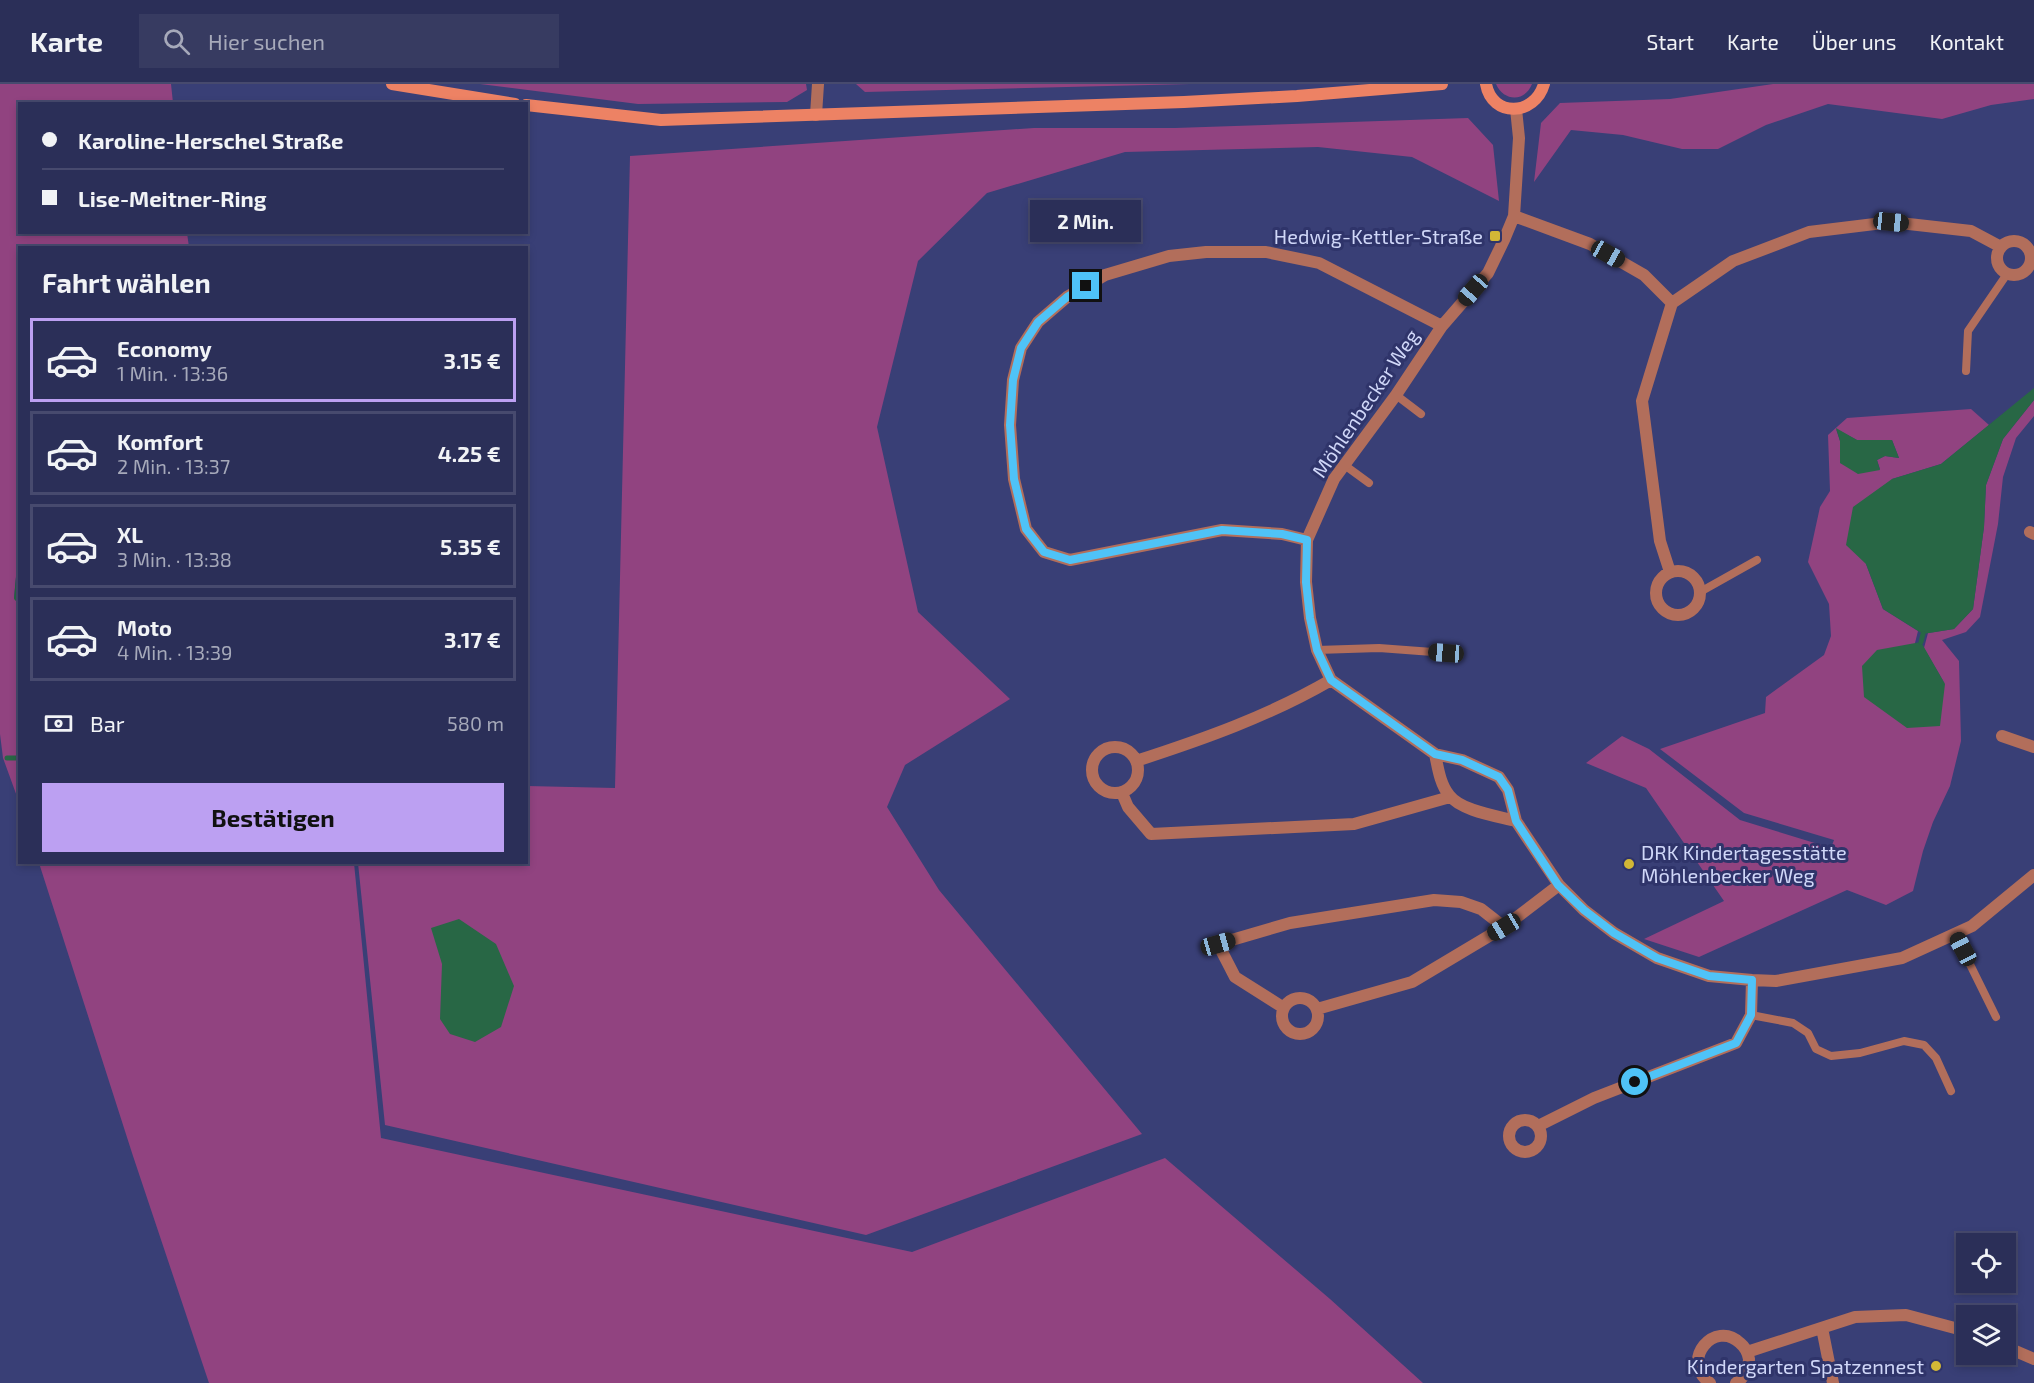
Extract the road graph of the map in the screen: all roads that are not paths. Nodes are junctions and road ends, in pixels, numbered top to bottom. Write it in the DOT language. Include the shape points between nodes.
graph roads {
  1 [pos="393,84"];
  2 [pos="818,84"];
  3 [pos="1442,84"];
  4 [pos="1486,84"];
  5 [pos="1544,84"];
  6 [pos="503,102"];
  7 [pos="528,105"];
  8 [pos="1516,109"];
  9 [pos="816,115"];
  10 [pos="1514,216"];
  11 [pos="2001,247"];
  12 [pos="2007,274"];
  13 [pos="1672,303"];
  14 [pos="1442,326"];
  15 [pos="1966,371"];
  16 [pos="1396,395"];
  17 [pos="1420,414"];
  18 [pos="1343,464"];
  19 [pos="1369,483"];
  20 [pos="1307,540"];
  21 [pos="1757,560"];
  22 [pos="1670,572"];
  23 [pos="1700,592"];
  24 [pos="1317,650"];
  25 [pos="1446,653"];
  26 [pos="1331,680"];
  27 [pos="2002,736"];
  28 [pos="2034,747"];
  29 [pos="1435,754"];
  30 [pos="1136,761"];
  31 [pos="1122,793"];
  32 [pos="1450,796"];
  33 [pos="1516,821"];
  34 [pos="2034,875"];
  35 [pos="1558,885"];
  36 [pos="1504,927"];
  37 [pos="1955,934"];
  38 [pos="1752,980"];
  39 [pos="1284,1008"];
  40 [pos="1317,1009"];
  41 [pos="1751,1015"];
  42 [pos="1996,1017"];
  43 [pos="1951,1091"];
  44 [pos="1538,1126"];
  45 [pos="1822,1328"];
  46 [pos="1956,1328"];
  47 [pos="2016,1351"];
  48 [pos="1747,1352"];
  49 [pos="2034,1359"];
  50 [pos="1710,1383"];
  51 [pos="1736,1383"];
  52 [pos="1833,1383"];
  1 -- 6 [label="main road"];
  2 -- 9 [label="street"];
  3 -- 9 [label="main road" via="1184,102"];
  4 -- 8 [label="main road" via="1498,104"];
  5 -- 8 [label="main road" via="1531,104"];
  7 -- 9 [label="main road" via="662,120"];
  8 -- 10 [label="street, Möhlenbecker Weg" via="1519,138"];
  10 -- 13 [label="street" via="1590,244 1644,275"];
  10 -- 14 [label="street, Möhlenbecker Weg" via="1488,273"];
  11 -- 12 [label="street" via="1997,262"];
  11 -- 12 [label="street" via="2010,241 2021,242 2032,255 2025,272"];
  11 -- 13 [label="street" via="1971,231 1891,222 1809,232 1733,261"];
  12 -- 15 [label="lane" via="1968,331"];
  13 -- 22 [label="street" via="1642,401 1660,541"];
  14 -- 16 [label="street, Möhlenbecker Weg"];
  14 -- 20 [label="street" via="1319,264 1266,252 1206,252 1169,256 1105,274 1067,297 1038,322 1021,348 1013,380 1010,425 1014,479 1026,529 1044,552 1070,560 1222,530 1282,534"];
  16 -- 17 [label="lane"];
  16 -- 18 [label="street, Möhlenbecker Weg"];
  18 -- 19 [label="lane"];
  18 -- 20 [label="street, Möhlenbecker Weg"];
  20 -- 24 [label="street, Möhlenbecker Weg" via="1306,582"];
  21 -- 23 [label="lane"];
  22 -- 23 [label="street" via="1690,575"];
  22 -- 23 [label="street" via="1656,589 1664,610 1685,614 1696,605"];
  24 -- 25 [label="lane" via="1379,648"];
  24 -- 26 [label="street, Möhlenbecker Weg"];
  26 -- 29 [label="street, Möhlenbecker Weg"];
  26 -- 30 [label="street" via="1261,717"];
  27 -- 28 [label="street"];
  29 -- 32 [label="street"];
  29 -- 33 [label="street, Möhlenbecker Weg" via="1462,760 1499,777 1508,790"];
  30 -- 31 [label="street" via="1137,777"];
  30 -- 31 [label="street" via="1128,751 1114,747 1094,759 1092,774 1099,788"];
  31 -- 32 [label="street" via="1128,807 1151,834 1354,825"];
  32 -- 33 [label="street" via="1482,813"];
  33 -- 35 [label="street, Möhlenbecker Weg"];
  34 -- 37 [label="street, Möhlenbecker Weg" via="1972,926"];
  35 -- 36 [label="street"];
  35 -- 38 [label="street, Möhlenbecker Weg" via="1614,933 1657,958 1709,976"];
  36 -- 39 [label="street" via="1481,909 1461,902 1434,900 1290,923 1218,944 1235,977"];
  36 -- 40 [label="street" via="1412,982"];
  37 -- 38 [label="street, Möhlenbecker Weg" via="1902,958 1776,981"];
  37 -- 42 [label="lane"];
  38 -- 41 [label="street"];
  39 -- 40 [label="street" via="1298,998 1309,1000"];
  39 -- 40 [label="street" via="1283,1024 1298,1035 1315,1027"];
  41 -- 43 [label="lane" via="1793,1023 1808,1033 1816,1049 1831,1056 1904,1041 1924,1045 1936,1058"];
  41 -- 44 [label="street" via="1736,1043 1594,1098"];
  45 -- 46 [label="street" via="1855,1317 1906,1315"];
  45 -- 48 [label="street"];
  45 -- 52 [label="street"];
  47 -- 49 [label="street"];
  48 -- 50 [label="street" via="1728,1336 1704,1344 1698,1368"];
  48 -- 51 [label="street" via="1748,1368"];
}
